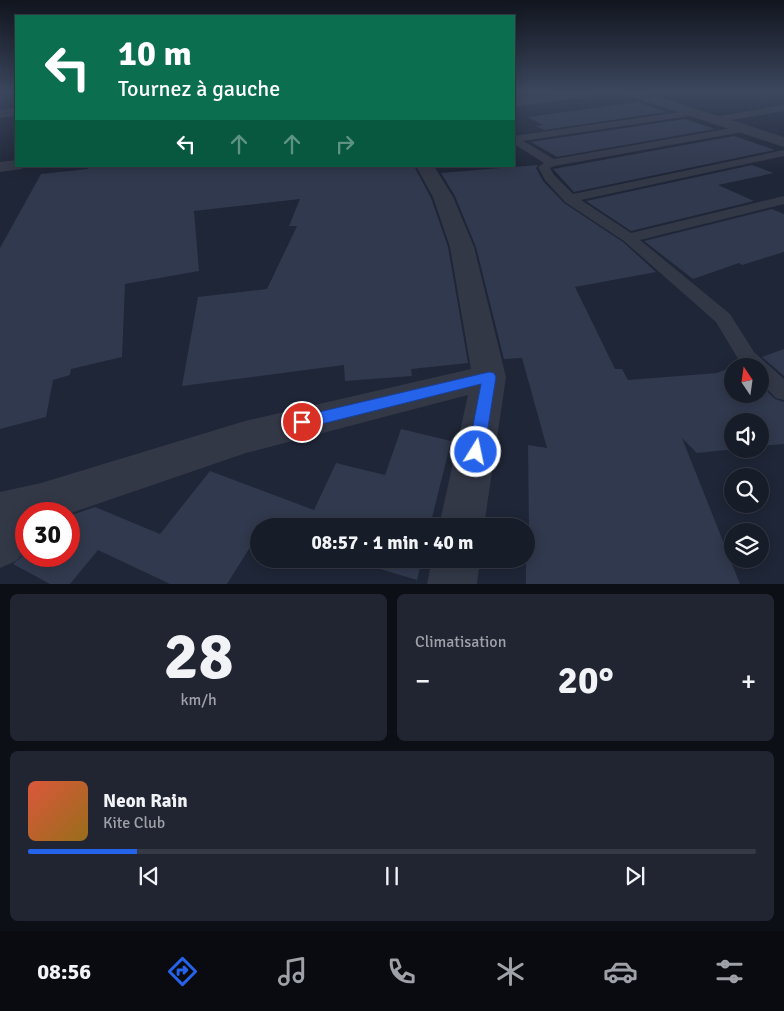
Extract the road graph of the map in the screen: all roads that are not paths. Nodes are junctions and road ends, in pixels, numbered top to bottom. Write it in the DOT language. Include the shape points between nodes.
graph roads {
  1 [pos="658,118"];
  2 [pos="709,118"];
  3 [pos="724,118"];
  4 [pos="714,120"];
  5 [pos="743,129"];
  6 [pos="515,140"];
  7 [pos="515,141"];
  8 [pos="784,142"];
  9 [pos="784,153"];
  10 [pos="552,162"];
  11 [pos="15,165"];
  12 [pos="0,167"];
  13 [pos="426,167"];
  14 [pos="570,199"];
  15 [pos="784,200"];
  16 [pos="629,238"];
  17 [pos="748,358"];
  18 [pos="489,377"];
  19 [pos="769,378"];
  20 [pos="784,392"];
  21 [pos="58,502"];
  22 [pos="15,512"];
  23 [pos="0,513"];
  24 [pos="463,518"];
  25 [pos="15,529"];
  26 [pos="0,545"];
  27 [pos="455,568"];
  28 [pos="452,584"];
  1 -- 6 [label="lane"];
  2 -- 4 [label="street"];
  3 -- 4 [label="lane"];
  4 -- 5 [label="street"];
  5 -- 8 [label="street"];
  5 -- 10 [label="lane"];
  7 -- 10 [label="lane"];
  9 -- 14 [label="lane"];
  10 -- 14 [label="lane" via="544,167 546,172"];
  11 -- 12 [label="street"];
  13 -- 18 [label="street" via="443,197 462,247"];
  14 -- 16 [label="lane"];
  15 -- 16 [label="lane"];
  16 -- 17 [label="lane" via="723,318"];
  18 -- 21 [label="street" via="245,437"];
  18 -- 24 [label="street"];
  19 -- 20 [label="lane"];
  22 -- 23 [label="street"];
  25 -- 26 [label="street"];
  27 -- 28 [label="street"];
}
